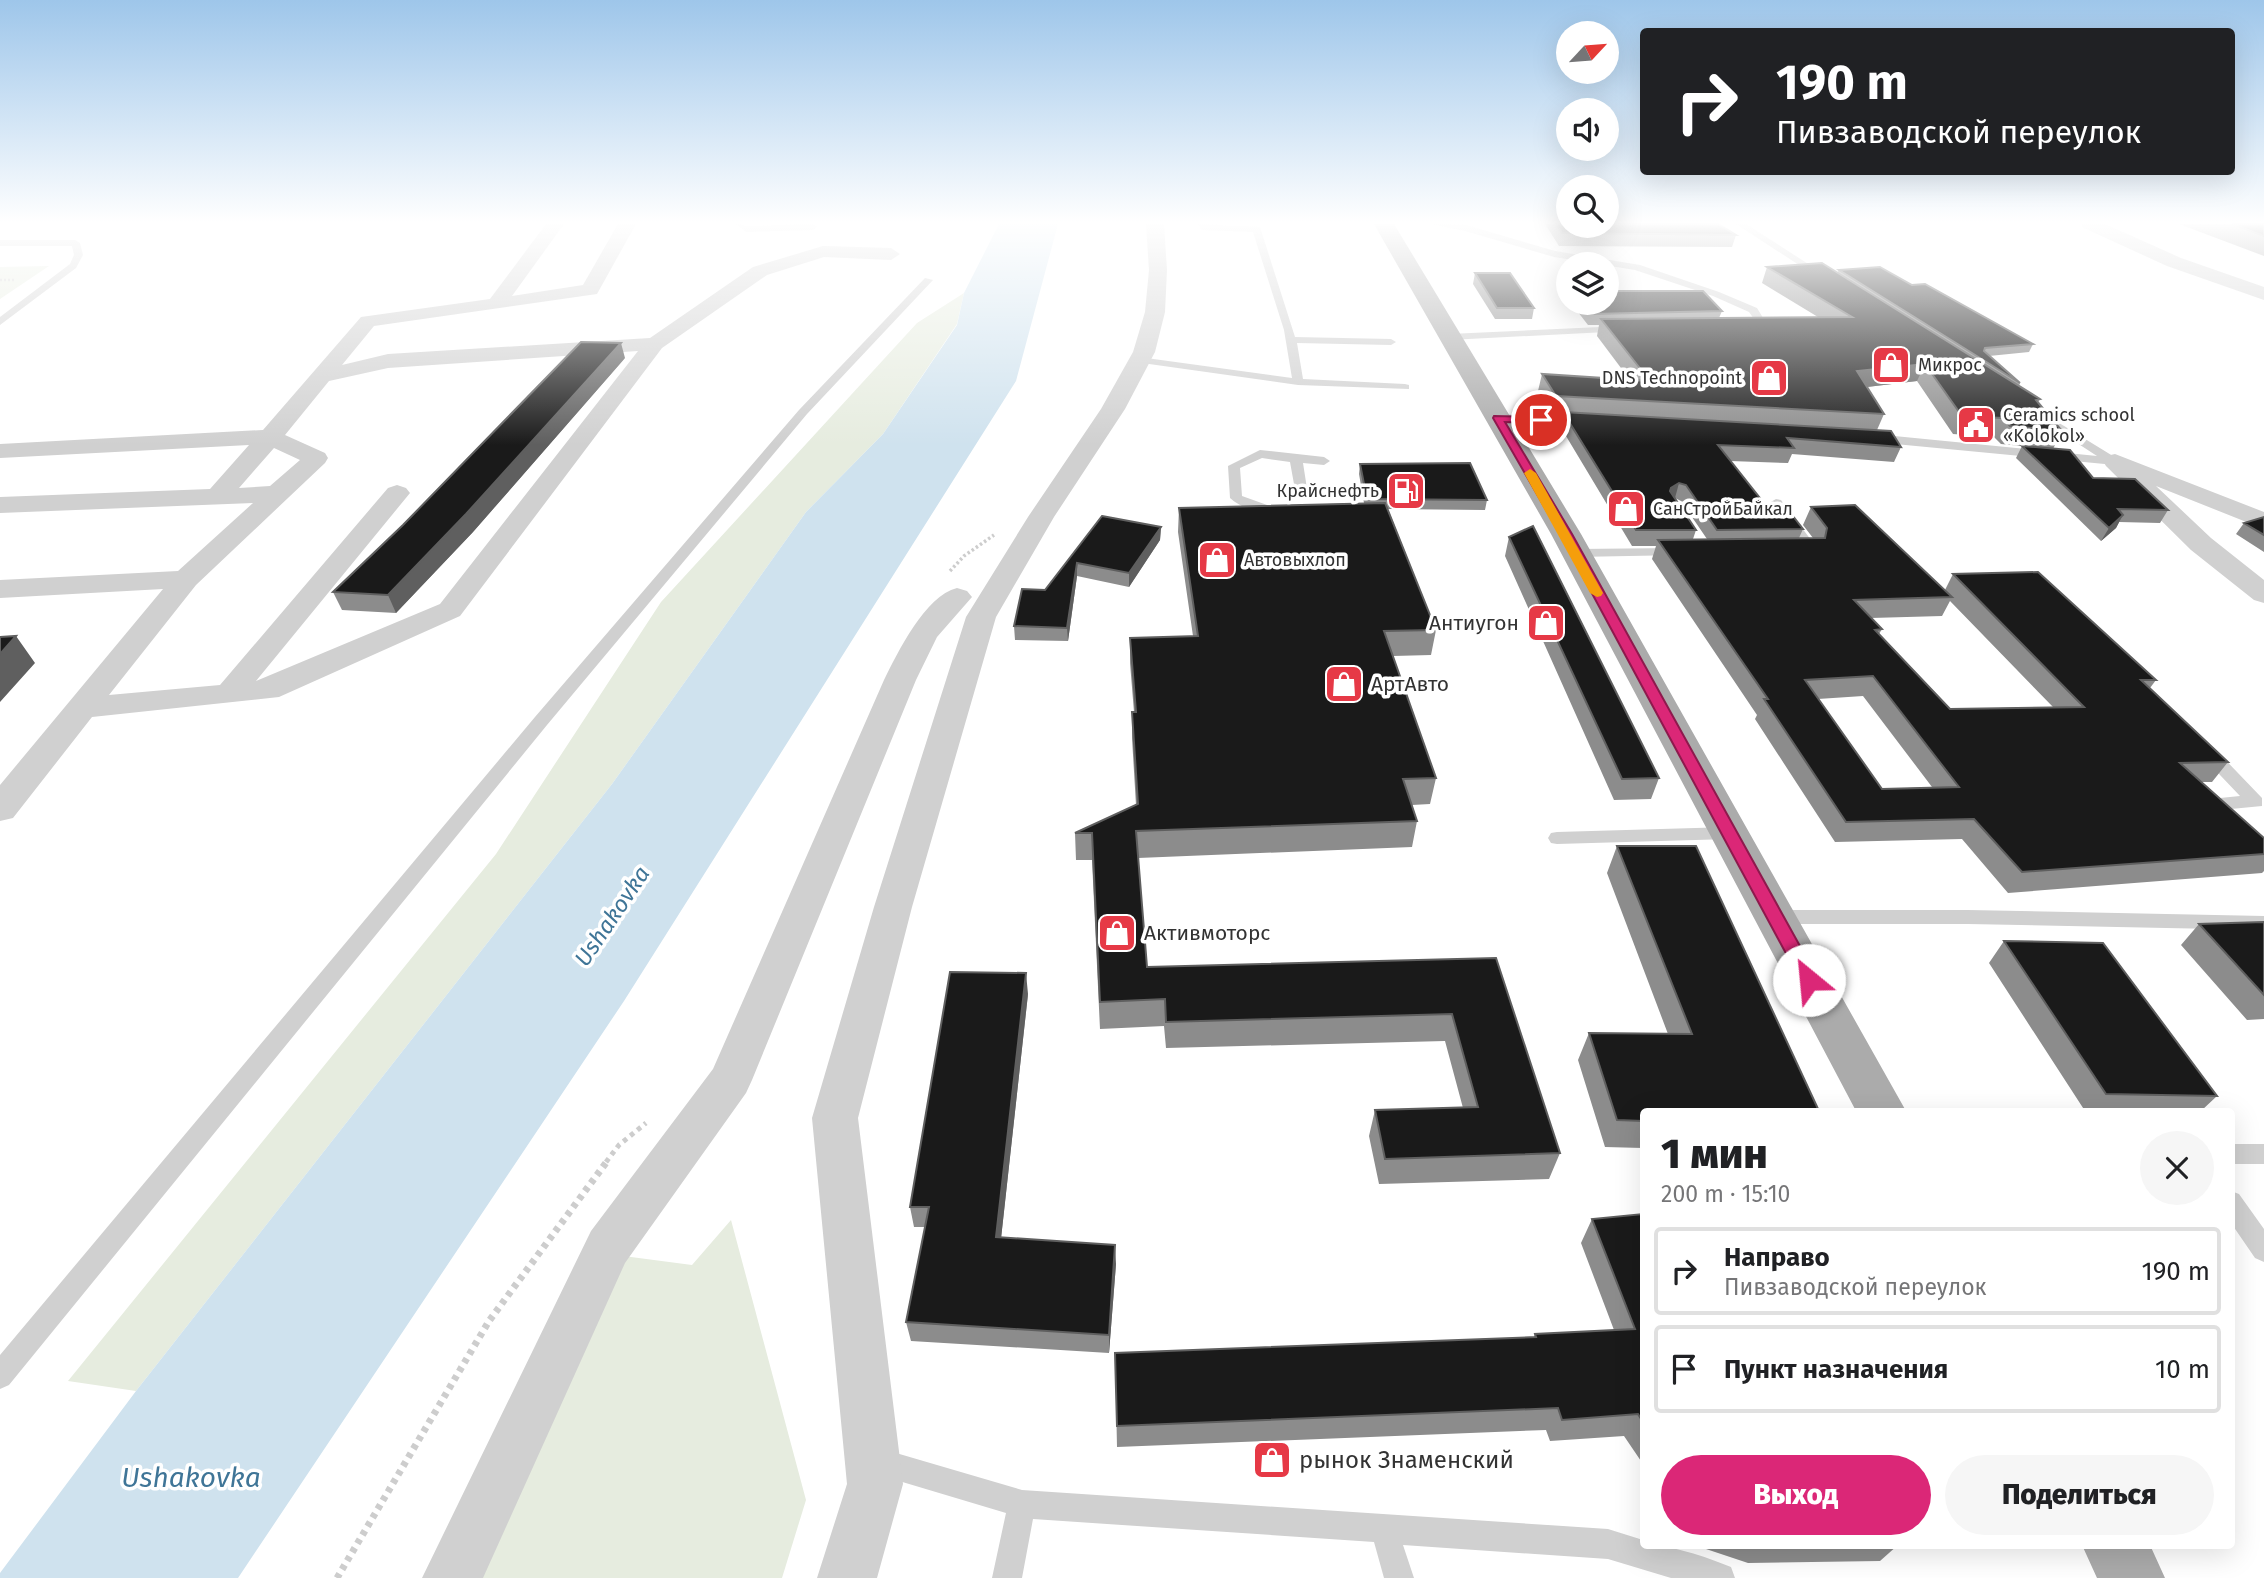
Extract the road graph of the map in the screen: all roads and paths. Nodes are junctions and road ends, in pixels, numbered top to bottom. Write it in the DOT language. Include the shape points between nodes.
graph roads {
  1 [pos="32,298"];
  2 [pos="501,298"];
  3 [pos="539,298"];
  4 [pos="722,298"];
  5 [pos="913,298"];
  6 [pos="1156,298"];
  7 [pos="1280,298"];
  8 [pos="1426,298"];
  9 [pos="1722,298"];
  10 [pos="496,304"];
  11 [pos="0,322"];
  12 [pos="1734,327"];
  13 [pos="1631,329"];
  14 [pos="1449,337"];
  15 [pos="1291,340"];
  16 [pos="1391,342"];
  17 [pos="655,344"];
  18 [pos="1139,360"];
  19 [pos="319,377"];
  20 [pos="1298,382"];
  21 [pos="1405,387"];
  22 [pos="2033,410"];
  23 [pos="1498,418"];
  24 [pos="1601,423"];
  25 [pos="1858,436"];
  26 [pos="270,437"];
  27 [pos="0,451"];
  28 [pos="1296,459"];
  29 [pos="1324,461"];
  30 [pos="2115,461"];
  31 [pos="397,493"];
  32 [pos="275,494"];
  33 [pos="1302,495"];
  34 [pos="218,496"];
  35 [pos="1776,503"];
  36 [pos="0,505"];
  37 [pos="1290,511"];
  38 [pos="2264,521"];
  39 [pos="999,533"];
  40 [pos="1693,552"];
  41 [pos="1786,552"];
  42 [pos="1576,553"];
  43 [pos="186,579"];
  44 [pos="952,586"];
  45 [pos="0,589"];
  46 [pos="2264,594"];
  47 [pos="229,694"];
  48 [pos="81,708"];
  49 [pos="2199,743"];
  50 [pos="0,809"];
  51 [pos="2235,822"];
  52 [pos="1730,834"];
  53 [pos="1557,838"];
  54 [pos="1776,917"];
  55 [pos="2264,923"];
  56 [pos="1879,1108"];
  57 [pos="656,1114"];
  58 [pos="2235,1154"];
  59 [pos="2264,1154"];
  60 [pos="2235,1208"];
  61 [pos="2264,1250"];
  62 [pos="0,1376"];
  63 [pos="872,1460"];
  64 [pos="1022,1504"];
  65 [pos="1384,1529"];
  66 [pos="2116,1549"];
  67 [pos="337,1578"];
  68 [pos="452,1578"];
  69 [pos="847,1578"];
  70 [pos="1007,1578"];
  71 [pos="1399,1578"];
  72 [pos="1720,1578"];
  73 [pos="2132,1578"];
  1 -- 11 [label="lane"];
  2 -- 10 [label="street"];
  3 -- 10 [label="street"];
  4 -- 17 [label="street"];
  5 -- 62 [label="lane" via="803,412"];
  6 -- 18 [label="street"];
  7 -- 15 [label="lane"];
  8 -- 14 [label="main road"];
  9 -- 12 [label="lane" via="1753,310 1760,321"];
  10 -- 19 [label="street" via="368,321"];
  13 -- 14 [label="lane"];
  14 -- 23 [label="main road"];
  15 -- 16 [label="lane"];
  15 -- 20 [label="lane"];
  17 -- 19 [label="street" via="388,361"];
  17 -- 47 [label="street" via="450,610 268,690"];
  18 -- 20 [label="lane"];
  18 -- 63 [label="street" via="1113,409 981,617 835,1118"];
  19 -- 26 [label="street"];
  20 -- 21 [label="lane"];
  22 -- 30 [label="lane"];
  23 -- 24 [label="lane"];
  23 -- 42 [label="main road"];
  25 -- 30 [label="lane"];
  26 -- 27 [label="street"];
  26 -- 34 [label="street"];
  26 -- 43 [label="street" via="316,458"];
  28 -- 29 [label="lane"];
  28 -- 33 [label="lane"];
  28 -- 37 [label="lane" via="1260,454 1234,466 1236,498 1266,510"];
  30 -- 38 [label="street"];
  30 -- 46 [label="street" via="2201,544"];
  31 -- 47 [label="street"];
  32 -- 34 [label="street"];
  34 -- 36 [label="street"];
  35 -- 41 [label="lane" via="1812,551"];
  39 -- 44 [label="path" via="964,556"];
  40 -- 42 [label="lane"];
  42 -- 52 [label="main road"];
  43 -- 45 [label="street"];
  43 -- 48 [label="street"];
  44 -- 68 [label="street" via="900,680 730,1080 608,1247"];
  47 -- 48 [label="street"];
  48 -- 50 [label="street"];
  49 -- 51 [label="lane" via="2256,802 2216,803"];
  52 -- 53 [label="lane"];
  52 -- 54 [label="main road"];
  54 -- 55 [label="lane"];
  54 -- 56 [label="main road"];
  57 -- 67 [label="path" via="619,1145 489,1321"];
  58 -- 59 [label="lane"];
  60 -- 61 [label="lane"];
  63 -- 64 [label="lane"];
  63 -- 69 [label="street" via="875,1484"];
  64 -- 65 [label="lane"];
  64 -- 70 [label="lane"];
  65 -- 71 [label="lane"];
  65 -- 72 [label="lane" via="1608,1544"];
  66 -- 73 [label="main road"];
}
